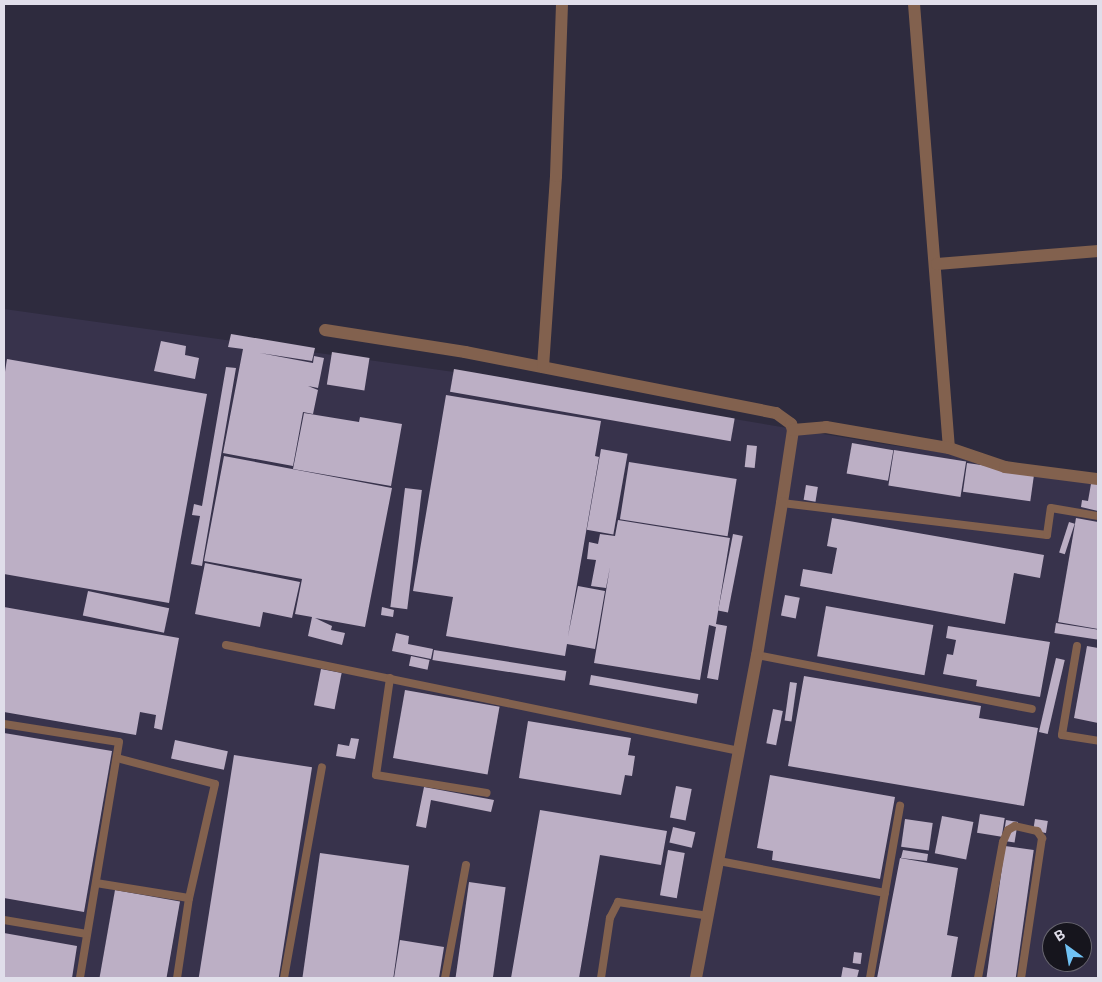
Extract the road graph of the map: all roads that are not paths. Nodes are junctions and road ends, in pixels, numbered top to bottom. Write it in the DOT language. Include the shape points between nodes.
graph roads {
  1 [pos="562,4"];
  2 [pos="914,4"];
  3 [pos="1098,251"];
  4 [pos="937,264"];
  5 [pos="325,330"];
  6 [pos="543,368"];
  7 [pos="793,430"];
  8 [pos="949,448"];
  9 [pos="1098,479"];
  10 [pos="782,503"];
  11 [pos="1098,516"];
  12 [pos="226,645"];
  13 [pos="1077,646"];
  14 [pos="757,655"];
  15 [pos="390,678"];
  16 [pos="1032,709"];
  17 [pos="4,724"];
  18 [pos="1098,741"];
  19 [pos="740,751"];
  20 [pos="117,758"];
  21 [pos="322,767"];
  22 [pos="487,793"];
  23 [pos="900,806"];
  24 [pos="719,861"];
  25 [pos="466,865"];
  26 [pos="96,883"];
  27 [pos="885,893"];
  28 [pos="189,898"];
  29 [pos="708,916"];
  30 [pos="4,920"];
  31 [pos="87,934"];
  32 [pos="80,978"];
  33 [pos="177,978"];
  34 [pos="284,978"];
  35 [pos="445,978"];
  36 [pos="601,978"];
  37 [pos="696,978"];
  38 [pos="870,978"];
  39 [pos="978,978"];
  40 [pos="1021,978"];
  1 -- 6 [label="street" via="556,176"];
  2 -- 4 [label="street"];
  3 -- 4 [label="street"];
  4 -- 8 [label="street"];
  5 -- 6 [label="street"];
  6 -- 7 [label="street" via="776,413 788,419"];
  7 -- 8 [label="street" via="826,427"];
  7 -- 10 [label="street"];
  8 -- 9 [label="street" via="1005,467"];
  10 -- 11 [label="lane" via="1046,535 1051,508"];
  10 -- 14 [label="street"];
  12 -- 15 [label="lane"];
  13 -- 18 [label="lane" via="1062,735"];
  14 -- 16 [label="lane"];
  14 -- 19 [label="street"];
  15 -- 19 [label="lane"];
  15 -- 22 [label="lane" via="376,775"];
  17 -- 20 [label="lane" via="119,742"];
  19 -- 24 [label="street"];
  20 -- 26 [label="lane"];
  20 -- 28 [label="lane" via="215,784"];
  21 -- 34 [label="lane"];
  23 -- 27 [label="lane"];
  24 -- 27 [label="lane"];
  24 -- 29 [label="street"];
  25 -- 35 [label="lane"];
  26 -- 28 [label="lane"];
  26 -- 31 [label="lane"];
  27 -- 38 [label="lane"];
  28 -- 33 [label="lane"];
  29 -- 36 [label="lane" via="618,902 610,918"];
  29 -- 37 [label="street"];
  30 -- 31 [label="lane"];
  31 -- 32 [label="lane"];
  39 -- 40 [label="lane" via="1003,842 1008,830 1015,826 1037,831 1042,838"];
}
